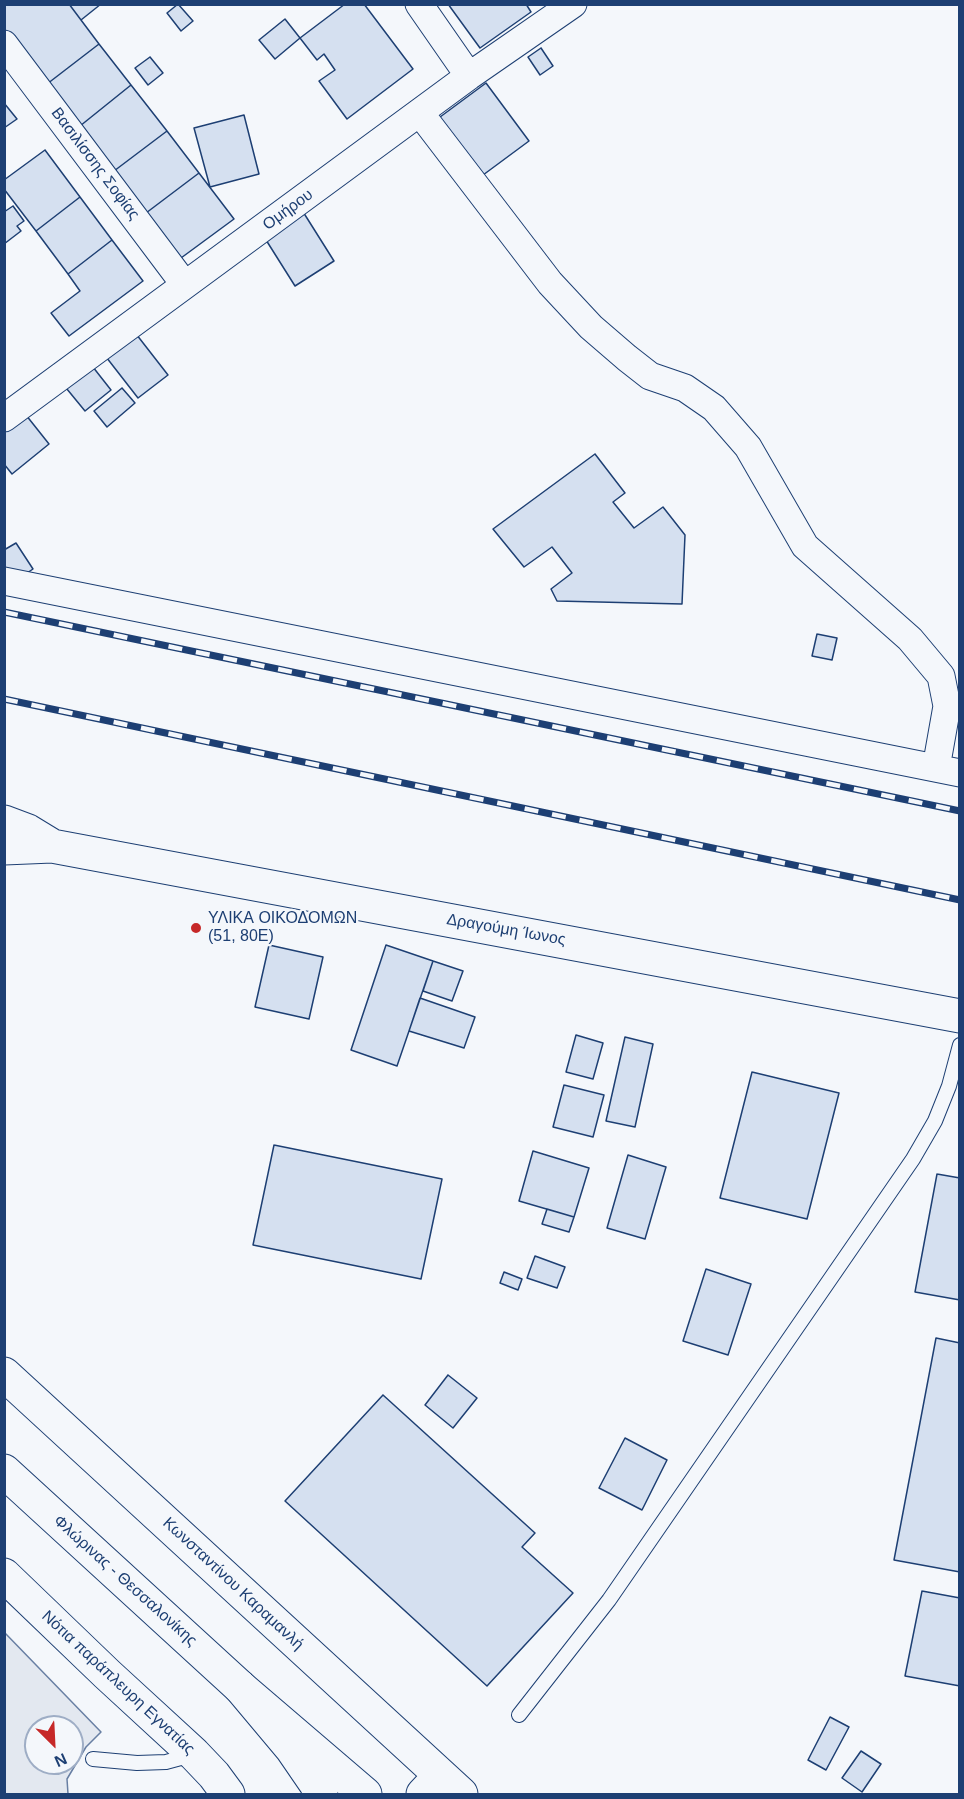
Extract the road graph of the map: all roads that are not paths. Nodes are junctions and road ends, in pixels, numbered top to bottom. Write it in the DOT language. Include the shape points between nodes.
graph roads {
  1 [pos="419,4"];
  2 [pos="573,4"];
  3 [pos="4,44"];
  4 [pos="469,76"];
  5 [pos="420,113"];
  6 [pos="185,285"];
  7 [pos="4,418"];
  8 [pos="4,581"];
  9 [pos="953,708"];
  10 [pos="948,770"];
  11 [pos="4,822"];
  12 [pos="52,846"];
  13 [pos="4,848"];
  14 [pos="960,1016"];
  15 [pos="960,1045"];
  16 [pos="4,1374"];
  17 [pos="7,1473"];
  18 [pos="4,1575"];
  19 [pos="240,1687"];
  20 [pos="519,1715"];
  21 [pos="194,1754"];
  22 [pos="93,1759"];
  23 [pos="441,1788"];
  24 [pos="228,1794"];
  25 [pos="321,1794"];
  26 [pos="365,1794"];
  1 -- 4 [label="street"];
  2 -- 4 [label="street, Ομήρου"];
  3 -- 6 [label="street, Βασιλίσσης Σοφίας"];
  4 -- 5 [label="street, Ομήρου"];
  5 -- 6 [label="street, Ομήρου"];
  5 -- 9 [label="street" via="550,283 591,327 650,376 685,388 714,408 747,447 806,546 910,639 941,676"];
  6 -- 7 [label="street, Ομήρου"];
  8 -- 10 [label="street"];
  9 -- 10 [label="street"];
  11 -- 12 [label="main road, Δραγούμη Ίωνος"];
  12 -- 13 [label="main road, Δραγούμη Ίωνος"];
  12 -- 14 [label="main road, Δραγούμη Ίωνος"];
  15 -- 20 [label="lane" via="935,1122 913,1159 609,1600"];
  16 -- 23 [label="main road, Κωνσταντίνου Καραμανλή"];
  17 -- 19 [label="main road, Φλώρινας - Θεσσαλονίκης"];
  18 -- 21 [label="main road, Νότια παράπλευρη Εγνατίας"];
  19 -- 25 [label="main road" via="292,1749"];
  19 -- 26 [label="main road"];
  21 -- 22 [label="lane" via="166,1762"];
  21 -- 24 [label="main road, Νότια παράπλευρη Εγνατίας"];
}
